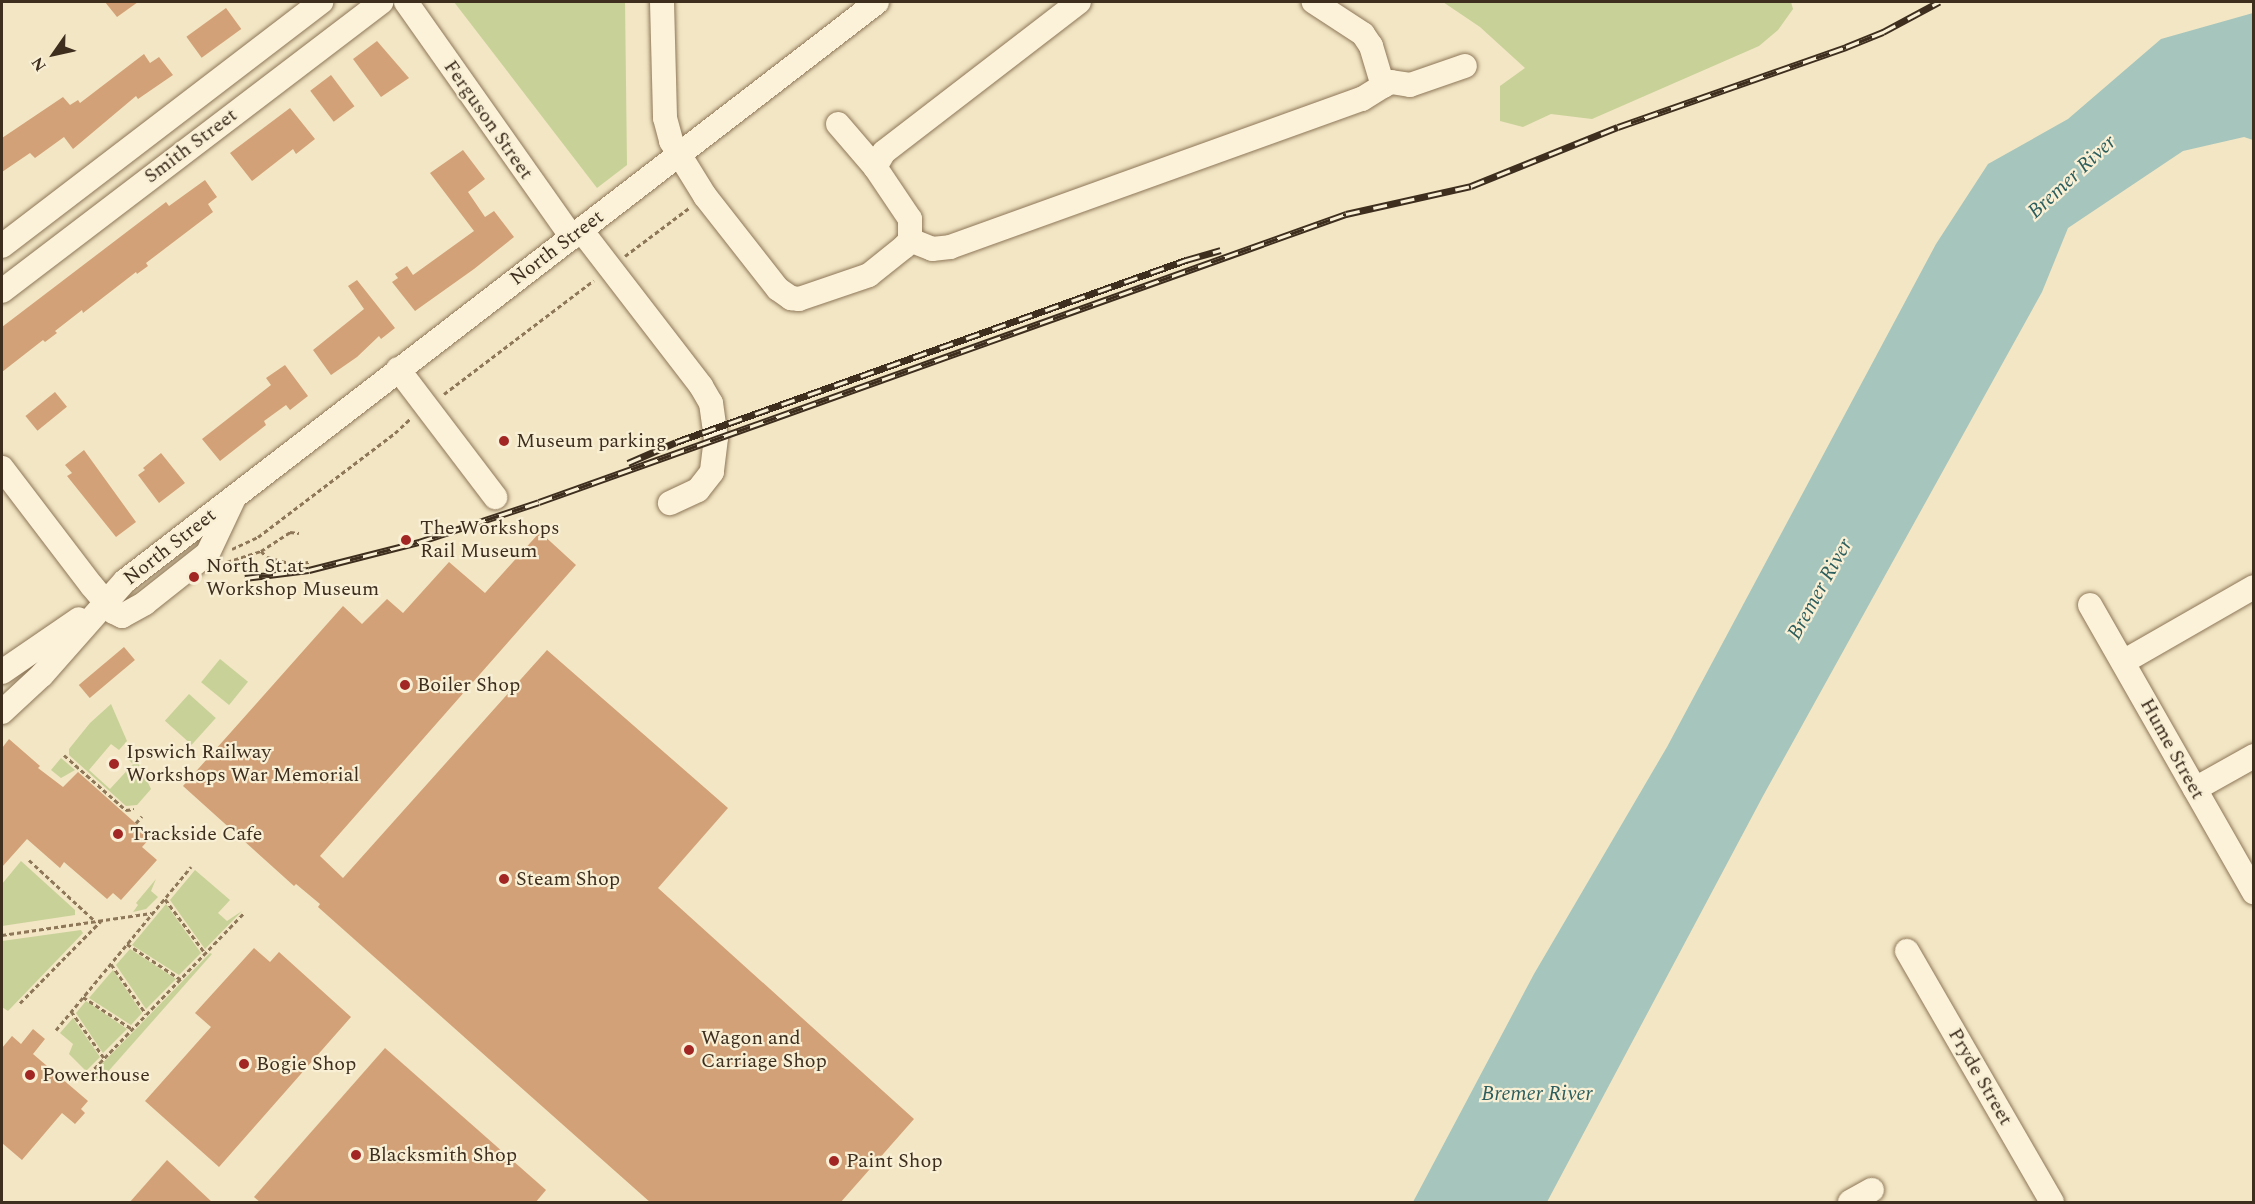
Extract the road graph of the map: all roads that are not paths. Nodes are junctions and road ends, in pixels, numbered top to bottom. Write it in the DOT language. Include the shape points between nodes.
graph roads {
  1 [pos="321,2"];
  2 [pos="381,2"];
  3 [pos="406,2"];
  4 [pos="662,2"];
  5 [pos="877,2"];
  6 [pos="1079,2"];
  7 [pos="1314,2"];
  8 [pos="1465,66"];
  9 [pos="1383,86"];
  10 [pos="838,124"];
  11 [pos="677,153"];
  12 [pos="875,166"];
  13 [pos="576,234"];
  14 [pos="910,240"];
  15 [pos="2,246"];
  16 [pos="2,291"];
  17 [pos="398,369"];
  18 [pos="2,468"];
  19 [pos="495,497"];
  20 [pos="670,503"];
  21 [pos="2253,587"];
  22 [pos="105,602"];
  23 [pos="2090,605"];
  24 [pos="2123,662"];
  25 [pos="2,672"];
  26 [pos="2,712"];
  27 [pos="2253,756"];
  28 [pos="2195,789"];
  29 [pos="2253,893"];
  30 [pos="1907,951"];
  31 [pos="1872,1190"];
  32 [pos="1850,1203"];
  33 [pos="2052,1203"];
  1 -- 15 [label="street, Smith Street"];
  2 -- 16 [label="street, Smith Street"];
  3 -- 13 [label="street, Ferguson Street"];
  4 -- 11 [label="street" via="665,118"];
  5 -- 11 [label="street, North Street"];
  6 -- 12 [label="street" via="891,144"];
  7 -- 9 [label="street" via="1363,34 1371,46"];
  8 -- 9 [label="street" via="1410,85 1391,82"];
  9 -- 14 [label="street" via="1362,99 950,247 932,249"];
  10 -- 12 [label="street"];
  11 -- 13 [label="street, North Street"];
  11 -- 14 [label="street" via="705,196 778,289 791,298 813,296 869,275"];
  12 -- 14 [label="street" via="910,219"];
  13 -- 17 [label="street, North Street"];
  13 -- 20 [label="street, Ferguson Street" via="705,392 712,407 716,447 712,472 692,494"];
  17 -- 19 [label="street"];
  17 -- 22 [label="street, North Street" via="125,581"];
  18 -- 22 [label="street"];
  21 -- 24 [label="street"];
  22 -- 25 [label="street, North Street"];
  22 -- 26 [label="street, North Street" via="42,675"];
  23 -- 24 [label="street, Hume Street"];
  24 -- 28 [label="street, Hume Street"];
  27 -- 28 [label="street"];
  28 -- 29 [label="street, Hume Street"];
  30 -- 33 [label="street, Pryde Street"];
  31 -- 32 [label="street"];
}
